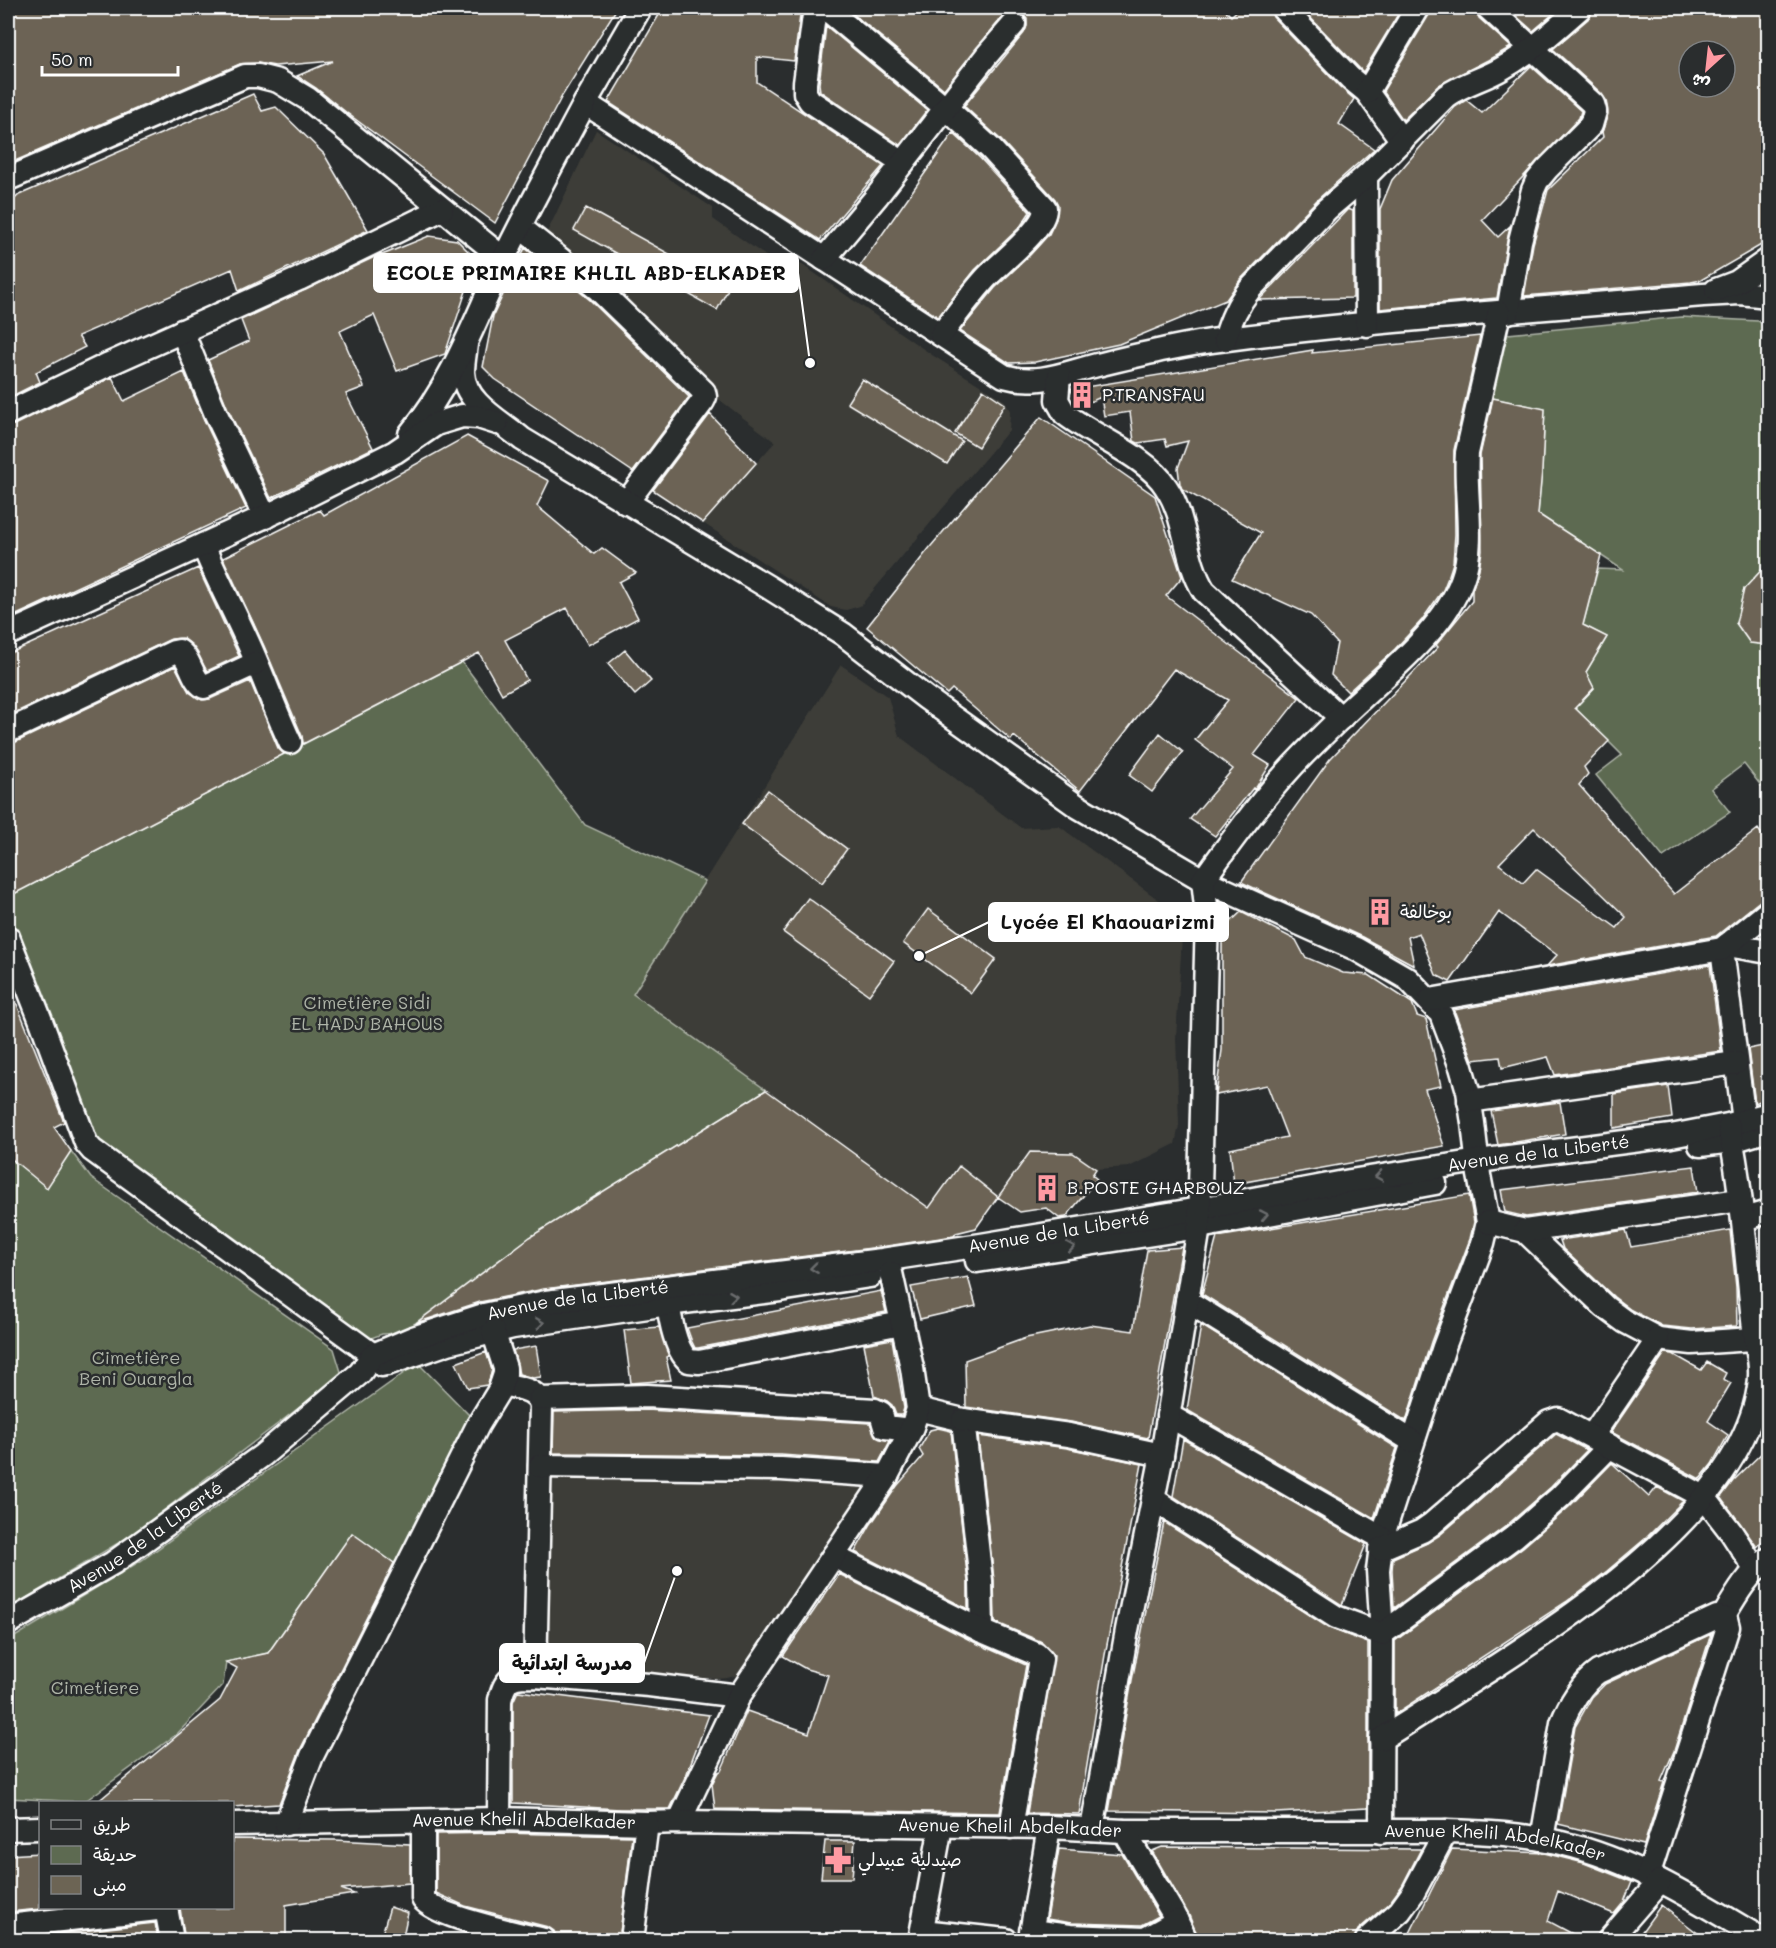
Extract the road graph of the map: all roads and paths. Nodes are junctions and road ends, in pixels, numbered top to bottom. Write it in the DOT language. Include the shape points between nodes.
graph roads {
  1 [pos="640,8"];
  2 [pos="815,8"];
  3 [pos="825,8"];
  4 [pos="1283,8"];
  5 [pos="1417,8"];
  6 [pos="1488,8"];
  7 [pos="1580,8"];
  8 [pos="1014,24"];
  9 [pos="1532,50"];
  10 [pos="1367,92"];
  11 [pos="585,103"];
  12 [pos="946,108"];
  13 [pos="1402,141"];
  14 [pos="903,163"];
  15 [pos="1366,176"];
  16 [pos="8,179"];
  17 [pos="442,209"];
  18 [pos="520,227"];
  19 [pos="504,259"];
  20 [pos="824,259"];
  21 [pos="1768,260"];
  22 [pos="1703,295"];
  23 [pos="1768,296"];
  24 [pos="1504,313"];
  25 [pos="1367,325"];
  26 [pos="182,331"];
  27 [pos="941,335"];
  28 [pos="1225,339"];
  29 [pos="466,344"];
  30 [pos="1059,376"];
  31 [pos="8,413"];
  32 [pos="507,426"];
  33 [pos="395,452"];
  34 [pos="626,503"];
  35 [pos="265,517"];
  36 [pos="203,545"];
  37 [pos="8,634"];
  38 [pos="256,663"];
  39 [pos="1341,718"];
  40 [pos="8,731"];
  41 [pos="290,742"];
  42 [pos="1203,880"];
  43 [pos="1768,912"];
  44 [pos="8,937"];
  45 [pos="1724,947"];
  46 [pos="1768,952"];
  47 [pos="1430,1000"];
  48 [pos="1736,1063"];
  49 [pos="1469,1101"];
  50 [pos="1768,1114"];
  51 [pos="1735,1129"];
  52 [pos="1768,1131"];
  53 [pos="1478,1168"];
  54 [pos="1741,1210"];
  55 [pos="1768,1212"];
  56 [pos="1199,1218"];
  57 [pos="1488,1222"];
  58 [pos="1525,1231"];
  59 [pos="891,1273"];
  60 [pos="667,1295"];
  61 [pos="1187,1301"];
  62 [pos="902,1323"];
  63 [pos="493,1331"];
  64 [pos="1762,1338"];
  65 [pos="1658,1339"];
  66 [pos="372,1365"];
  67 [pos="502,1384"];
  68 [pos="540,1399"];
  69 [pos="1168,1416"];
  70 [pos="915,1419"];
  71 [pos="963,1420"];
  72 [pos="1412,1441"];
  73 [pos="1601,1441"];
  74 [pos="1162,1455"];
  75 [pos="540,1466"];
  76 [pos="887,1476"];
  77 [pos="1704,1497"];
  78 [pos="1153,1498"];
  79 [pos="1381,1544"];
  80 [pos="833,1556"];
  81 [pos="1762,1564"];
  82 [pos="1723,1617"];
  83 [pos="8,1623"];
  84 [pos="982,1631"];
  85 [pos="1382,1634"];
  86 [pos="535,1676"];
  87 [pos="739,1696"];
  88 [pos="1381,1739"];
  89 [pos="499,1819"];
  90 [pos="423,1821"];
  91 [pos="679,1822"];
  92 [pos="647,1823"];
  93 [pos="234,1824"];
  94 [pos="286,1824"];
  95 [pos="941,1826"];
  96 [pos="1011,1827"];
  97 [pos="1049,1827"];
  98 [pos="39,1828"];
  99 [pos="8,1829"];
  100 [pos="1092,1829"];
  101 [pos="1124,1831"];
  102 [pos="1446,1831"];
  103 [pos="1381,1832"];
  104 [pos="1542,1839"];
  105 [pos="1654,1879"];
  106 [pos="157,1909"];
  107 [pos="166,1909"];
  108 [pos="8,1926"];
  109 [pos="1181,1931"];
  110 [pos="921,1936"];
  111 [pos="1030,1936"];
  112 [pos="1768,1936"];
  113 [pos="172,1941"];
  114 [pos="544,1941"];
  115 [pos="632,1941"];
  116 [pos="1006,1941"];
  117 [pos="1367,1941"];
  118 [pos="1609,1941"];
  119 [pos="1765,1941"];
  1 -- 11 [label="street"];
  2 -- 14 [label="street" via="805,93 828,114"];
  3 -- 12 [label="street"];
  4 -- 10 [label="street"];
  5 -- 10 [label="street"];
  6 -- 9 [label="street"];
  7 -- 9 [label="street"];
  8 -- 12 [label="street"];
  9 -- 13 [label="street" via="1454,90"];
  9 -- 24 [label="street" via="1593,104 1595,111 1591,125 1537,181"];
  10 -- 13 [label="street"];
  11 -- 18 [label="street"];
  11 -- 20 [label="street"];
  12 -- 14 [label="street"];
  12 -- 27 [label="street" via="1041,202 1045,213"];
  13 -- 15 [label="street"];
  14 -- 20 [label="street"];
  15 -- 25 [label="street"];
  15 -- 28 [label="street" via="1327,209 1250,290 1239,303"];
  16 -- 17 [label="street" via="195,96 245,76 258,76 278,81 308,99"];
  17 -- 19 [label="street"];
  17 -- 26 [label="street"];
  18 -- 19 [label="street"];
  18 -- 34 [label="street" via="599,290 704,392 703,401"];
  19 -- 29 [label="street"];
  20 -- 27 [label="street"];
  21 -- 22 [label="street" via="1737,282"];
  22 -- 23 [label="street"];
  22 -- 24 [label="street"];
  24 -- 25 [label="street"];
  24 -- 39 [label="street" via="1467,453 1467,563 1462,581 1451,603 1426,635"];
  25 -- 28 [label="street"];
  26 -- 31 [label="street"];
  26 -- 35 [label="street"];
  27 -- 30 [label="street" via="1004,376 1028,381"];
  28 -- 30 [label="street"];
  29 -- 32 [label="street" via="463,374 468,390 486,411"];
  29 -- 33 [label="street" via="428,411"];
  30 -- 39 [label="street" via="1057,400 1065,414 1155,472 1167,487 1195,578 1204,591"];
  32 -- 33 [label="street" via="478,417 448,419"];
  32 -- 34 [label="street"];
  33 -- 35 [label="street"];
  34 -- 42 [label="street" via="843,634 1077,806"];
  35 -- 36 [label="street"];
  36 -- 37 [label="street"];
  36 -- 38 [label="street"];
  38 -- 40 [label="street" via="204,687 196,681 184,654 174,652"];
  38 -- 41 [label="street"];
  39 -- 42 [label="street" via="1283,777"];
  42 -- 47 [label="street" via="1356,949 1408,979"];
  42 -- 56 [label="street" via="1207,915"];
  43 -- 45 [label="street"];
  44 -- 66 [label="street" via="86,1143"];
  45 -- 46 [label="street"];
  45 -- 47 [label="street"];
  45 -- 48 [label="street"];
  47 -- 49 [label="street" via="1447,1027"];
  48 -- 49 [label="street"];
  48 -- 51 [label="street"];
  49 -- 53 [label="street"];
  50 -- 51 [label="street, Avenue de la Liberté"];
  51 -- 52 [label="street, Avenue de la Liberté"];
  51 -- 53 [label="street, Avenue de la Liberté"];
  51 -- 54 [label="street"];
  53 -- 56 [label="street, Avenue de la Liberté"];
  53 -- 57 [label="street"];
  54 -- 55 [label="street"];
  54 -- 58 [label="street"];
  54 -- 64 [label="street"];
  59 -- 56 [label="street, Avenue de la Liberté, one-way"];
  56 -- 60 [label="street, Avenue de la Liberté, one-way" via="882,1260"];
  56 -- 61 [label="street"];
  57 -- 58 [label="street"];
  57 -- 72 [label="street"];
  58 -- 65 [label="street" via="1605,1307"];
  60 -- 59 [label="street, Avenue de la Liberté, one-way" via="780,1290"];
  59 -- 62 [label="street"];
  60 -- 62 [label="street" via="680,1351 689,1361"];
  63 -- 60 [label="street, Avenue de la Liberté, one-way"];
  60 -- 66 [label="street, Avenue de la Liberté" via="504,1309 413,1338"];
  61 -- 69 [label="street"];
  61 -- 72 [label="street"];
  62 -- 70 [label="street" via="912,1368"];
  63 -- 66 [label="street, Avenue de la Liberté"];
  63 -- 67 [label="street" via="505,1368"];
  64 -- 65 [label="street" via="1692,1343"];
  64 -- 77 [label="street" via="1753,1413 1738,1449"];
  65 -- 73 [label="street"];
  66 -- 83 [label="street, Avenue de la Liberté" via="263,1455 137,1547"];
  67 -- 68 [label="street" via="533,1392"];
  67 -- 94 [label="street" via="312,1756"];
  68 -- 70 [label="street" via="647,1396 875,1410 881,1413 887,1427"];
  68 -- 75 [label="street"];
  69 -- 74 [label="street"];
  69 -- 79 [label="street"];
  70 -- 71 [label="street"];
  70 -- 76 [label="street"];
  71 -- 74 [label="street" via="1070,1435"];
  71 -- 84 [label="street" via="981,1581"];
  72 -- 79 [label="street"];
  73 -- 77 [label="street"];
  73 -- 79 [label="street" via="1563,1420 1549,1422 1432,1524"];
  73 -- 85 [label="street" via="1560,1497 1514,1537"];
  74 -- 78 [label="street"];
  75 -- 76 [label="street" via="781,1469"];
  75 -- 86 [label="street"];
  76 -- 80 [label="street"];
  77 -- 81 [label="street"];
  77 -- 88 [label="street" via="1666,1539 1596,1596 1535,1641"];
  78 -- 85 [label="street" via="1336,1617"];
  78 -- 100 [label="street"];
  79 -- 85 [label="street" via="1378,1570"];
  80 -- 84 [label="street"];
  80 -- 87 [label="street"];
  81 -- 82 [label="street"];
  82 -- 104 [label="street" via="1598,1672 1589,1680 1562,1723"];
  82 -- 105 [label="street" via="1728,1626"];
  84 -- 96 [label="street" via="1036,1654 1042,1662"];
  85 -- 88 [label="street"];
  86 -- 87 [label="street"];
  86 -- 89 [label="street" via="508,1679 500,1700"];
  87 -- 91 [label="street"];
  88 -- 103 [label="street"];
  89 -- 90 [label="street, Avenue Khelil Abdelkader"];
  89 -- 92 [label="street, Avenue Khelil Abdelkader"];
  90 -- 94 [label="street, Avenue Khelil Abdelkader"];
  90 -- 114 [label="street" via="426,1904 444,1913"];
  91 -- 92 [label="street, Avenue Khelil Abdelkader"];
  91 -- 95 [label="street, Avenue Khelil Abdelkader"];
  92 -- 115 [label="street"];
  93 -- 94 [label="street, Avenue Khelil Abdelkader"];
  95 -- 96 [label="street, Avenue Khelil Abdelkader"];
  95 -- 110 [label="street"];
  96 -- 97 [label="street, Avenue Khelil Abdelkader"];
  97 -- 100 [label="street, Avenue Khelil Abdelkader"];
  97 -- 111 [label="street"];
  98 -- 99 [label="street"];
  100 -- 101 [label="street, Avenue Khelil Abdelkader"];
  101 -- 103 [label="street, Avenue Khelil Abdelkader"];
  101 -- 109 [label="street"];
  102 -- 103 [label="street, Avenue Khelil Abdelkader"];
  102 -- 104 [label="street, Avenue Khelil Abdelkader"];
  102 -- 117 [label="street" via="1413,1893 1400,1911"];
  104 -- 105 [label="street, Avenue Khelil Abdelkader" via="1596,1854"];
  105 -- 118 [label="street"];
  105 -- 119 [label="street, Avenue Khelil Abdelkader"];
  106 -- 108 [label="street"];
  107 -- 113 [label="street"];
  109 -- 111 [label="street" via="1145,1939"];
  110 -- 116 [label="street"];
  112 -- 119 [label="street"];
}
